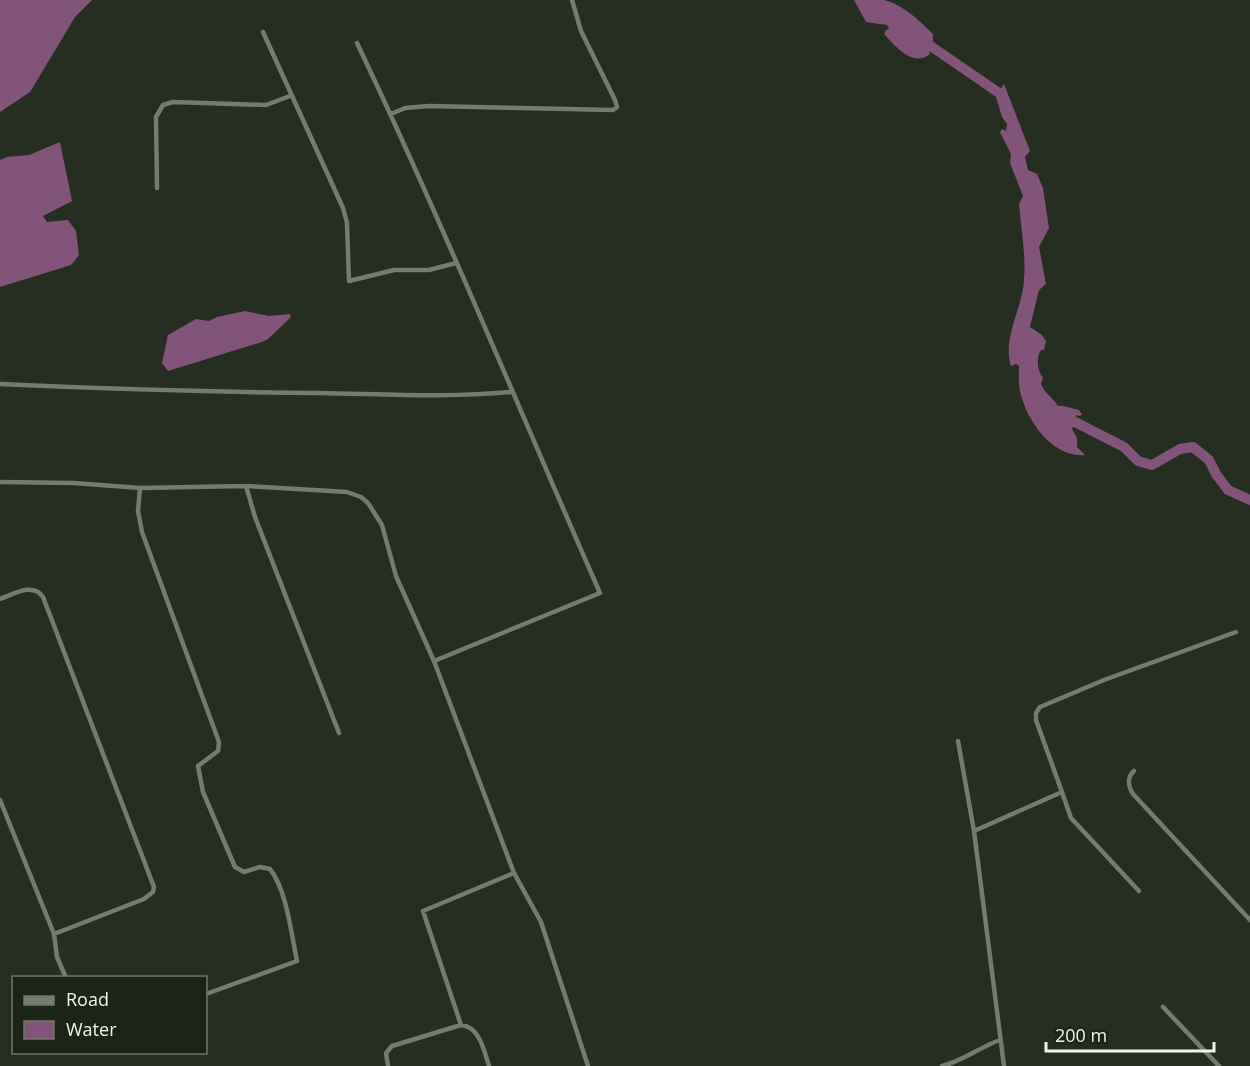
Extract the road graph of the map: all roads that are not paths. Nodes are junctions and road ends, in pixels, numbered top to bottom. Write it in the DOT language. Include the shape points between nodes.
graph roads {
  1 [pos="572,0"];
  2 [pos="263,32"];
  3 [pos="357,43"];
  4 [pos="290,96"];
  5 [pos="391,114"];
  6 [pos="157,188"];
  7 [pos="456,263"];
  8 [pos="0,384"];
  9 [pos="512,392"];
  10 [pos="0,482"];
  11 [pos="246,486"];
  12 [pos="140,488"];
  13 [pos="0,599"];
  14 [pos="1236,632"];
  15 [pos="434,661"];
  16 [pos="339,733"];
  17 [pos="958,741"];
  18 [pos="1134,771"];
  19 [pos="1062,792"];
  20 [pos="0,800"];
  21 [pos="974,831"];
  22 [pos="514,873"];
  23 [pos="1139,891"];
  24 [pos="1250,920"];
  25 [pos="54,934"];
  26 [pos="65,976"];
  27 [pos="207,994"];
  28 [pos="1163,1006"];
  29 [pos="461,1025"];
  30 [pos="1000,1040"];
  31 [pos="388,1066"];
  32 [pos="489,1066"];
  33 [pos="588,1066"];
  34 [pos="942,1066"];
  35 [pos="1004,1066"];
  36 [pos="1219,1066"];
  1 -- 5 [label="street" via="581,31 615,100 617,107 613,110 429,106"];
  2 -- 4 [label="street"];
  3 -- 5 [label="street"];
  4 -- 6 [label="street" via="266,105 163,105 156,117"];
  4 -- 7 [label="street" via="346,216 349,281 393,270 429,270"];
  5 -- 7 [label="street"];
  7 -- 9 [label="street"];
  8 -- 9 [label="street" via="143,391 472,396"];
  9 -- 15 [label="street" via="600,593"];
  10 -- 12 [label="street"];
  11 -- 12 [label="street"];
  11 -- 15 [label="street" via="347,492 368,503 382,525 396,576"];
  11 -- 16 [label="street"];
  12 -- 27 [label="street" via="138,511 142,532 219,742 218,750 198,766 202,792 235,867 244,872 260,867 270,869 276,877 297,961"];
  13 -- 25 [label="street" via="31,589 43,597 154,887 144,899"];
  14 -- 19 [label="street" via="1040,707 1036,720"];
  15 -- 22 [label="street"];
  17 -- 21 [label="street"];
  18 -- 24 [label="street" via="1129,783 1133,794"];
  19 -- 21 [label="street"];
  19 -- 23 [label="street" via="1071,818"];
  20 -- 25 [label="street"];
  21 -- 30 [label="street"];
  22 -- 29 [label="street" via="423,911"];
  22 -- 33 [label="street" via="541,922"];
  25 -- 26 [label="street"];
  28 -- 36 [label="street"];
  29 -- 31 [label="street" via="392,1046 385,1058"];
  29 -- 32 [label="street" via="478,1036"];
  30 -- 34 [label="street"];
  30 -- 35 [label="street"];
}
